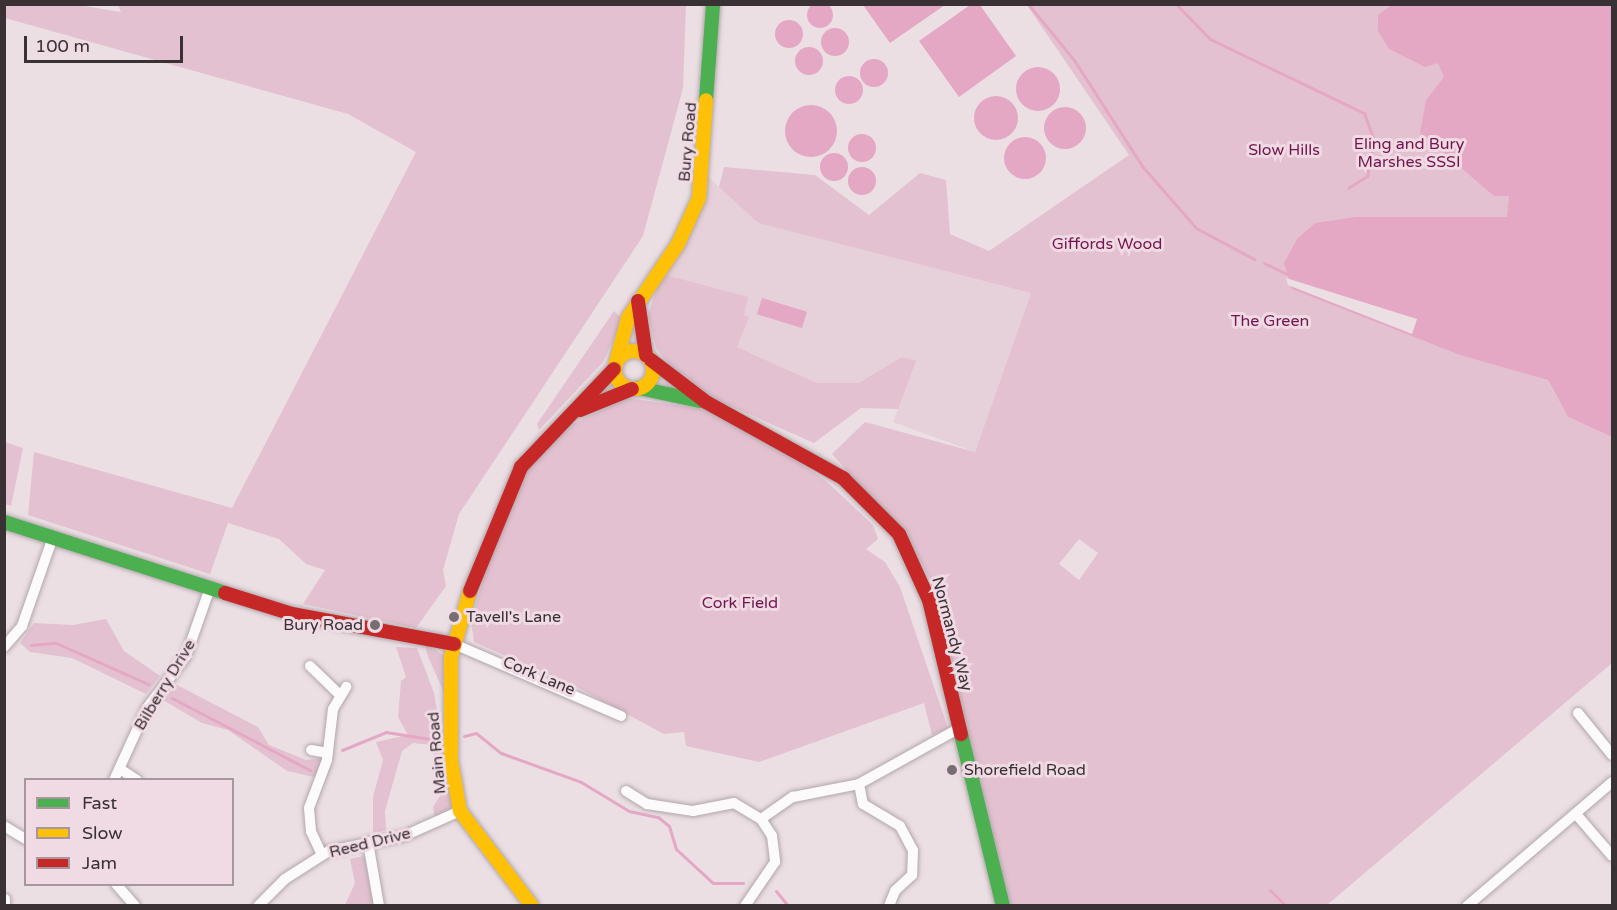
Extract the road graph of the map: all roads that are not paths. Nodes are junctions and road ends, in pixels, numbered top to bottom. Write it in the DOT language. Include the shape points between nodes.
graph roads {
  1 [pos="713,4"];
  2 [pos="638,301"];
  3 [pos="648,358"];
  4 [pos="615,366"];
  5 [pos="635,388"];
  6 [pos="706,402"];
  7 [pos="580,410"];
  8 [pos="4,522"];
  9 [pos="53,537"];
  10 [pos="210,588"];
  11 [pos="453,644"];
  12 [pos="4,647"];
  13 [pos="310,666"];
  14 [pos="1578,713"];
  15 [pos="621,716"];
  16 [pos="958,729"];
  17 [pos="311,750"];
  18 [pos="328,753"];
  19 [pos="1612,755"];
  20 [pos="120,769"];
  21 [pos="115,778"];
  22 [pos="135,778"];
  23 [pos="1612,782"];
  24 [pos="859,784"];
  25 [pos="626,791"];
  26 [pos="460,811"];
  27 [pos="1576,814"];
  28 [pos="761,819"];
  29 [pos="4,826"];
  30 [pos="24,838"];
  31 [pos="368,842"];
  32 [pos="322,855"];
  33 [pos="1612,856"];
  34 [pos="117,886"];
  35 [pos="5,900"];
  36 [pos="5,906"];
  37 [pos="135,906"];
  38 [pos="258,906"];
  39 [pos="379,906"];
  40 [pos="532,906"];
  41 [pos="745,906"];
  42 [pos="890,906"];
  43 [pos="1003,906"];
  44 [pos="1467,906"];
  1 -- 2 [label="street, Bury Road" via="701,190 678,244"];
  2 -- 3 [label="street"];
  2 -- 4 [label="street, Bury Road"];
  3 -- 4 [label="street" via="629,351"];
  3 -- 5 [label="street" via="652,377"];
  3 -- 6 [label="street, Normandy Way"];
  4 -- 5 [label="street" via="618,381"];
  4 -- 7 [label="street"];
  5 -- 6 [label="street, Normandy Way"];
  5 -- 7 [label="street"];
  6 -- 16 [label="street, Normandy Way" via="843,478 899,534 929,600"];
  7 -- 11 [label="street, Main Road" via="536,446 509,488"];
  8 -- 9 [label="street"];
  9 -- 10 [label="street"];
  9 -- 12 [label="street" via="22,626"];
  10 -- 11 [label="street" via="326,622"];
  10 -- 20 [label="street, Bilberry Drive" via="186,656 147,708"];
  11 -- 15 [label="street, Cork Lane"];
  11 -- 26 [label="street, Main Road" via="449,728"];
  13 -- 18 [label="street" via="342,690"];
  14 -- 19 [label="street"];
  16 -- 24 [label="street"];
  16 -- 43 [label="street, Normandy Way"];
  17 -- 18 [label="street"];
  18 -- 32 [label="street" via="309,814"];
  20 -- 21 [label="street, Bilberry Drive"];
  20 -- 22 [label="street"];
  23 -- 27 [label="street"];
  24 -- 28 [label="street" via="793,797"];
  24 -- 42 [label="street" via="863,804 900,826 913,850 912,875 895,891"];
  25 -- 28 [label="street" via="647,804 693,811 734,803"];
  26 -- 31 [label="street, Reed Drive" via="414,833"];
  26 -- 40 [label="street, Main Road"];
  27 -- 33 [label="street"];
  27 -- 44 [label="street"];
  28 -- 41 [label="street" via="772,836 775,862"];
  29 -- 30 [label="street"];
  31 -- 32 [label="street, Reed Drive"];
  31 -- 39 [label="street"];
  32 -- 38 [label="street, Reed Drive" via="285,879"];
  34 -- 37 [label="street"];
  35 -- 36 [label="street"];
}
